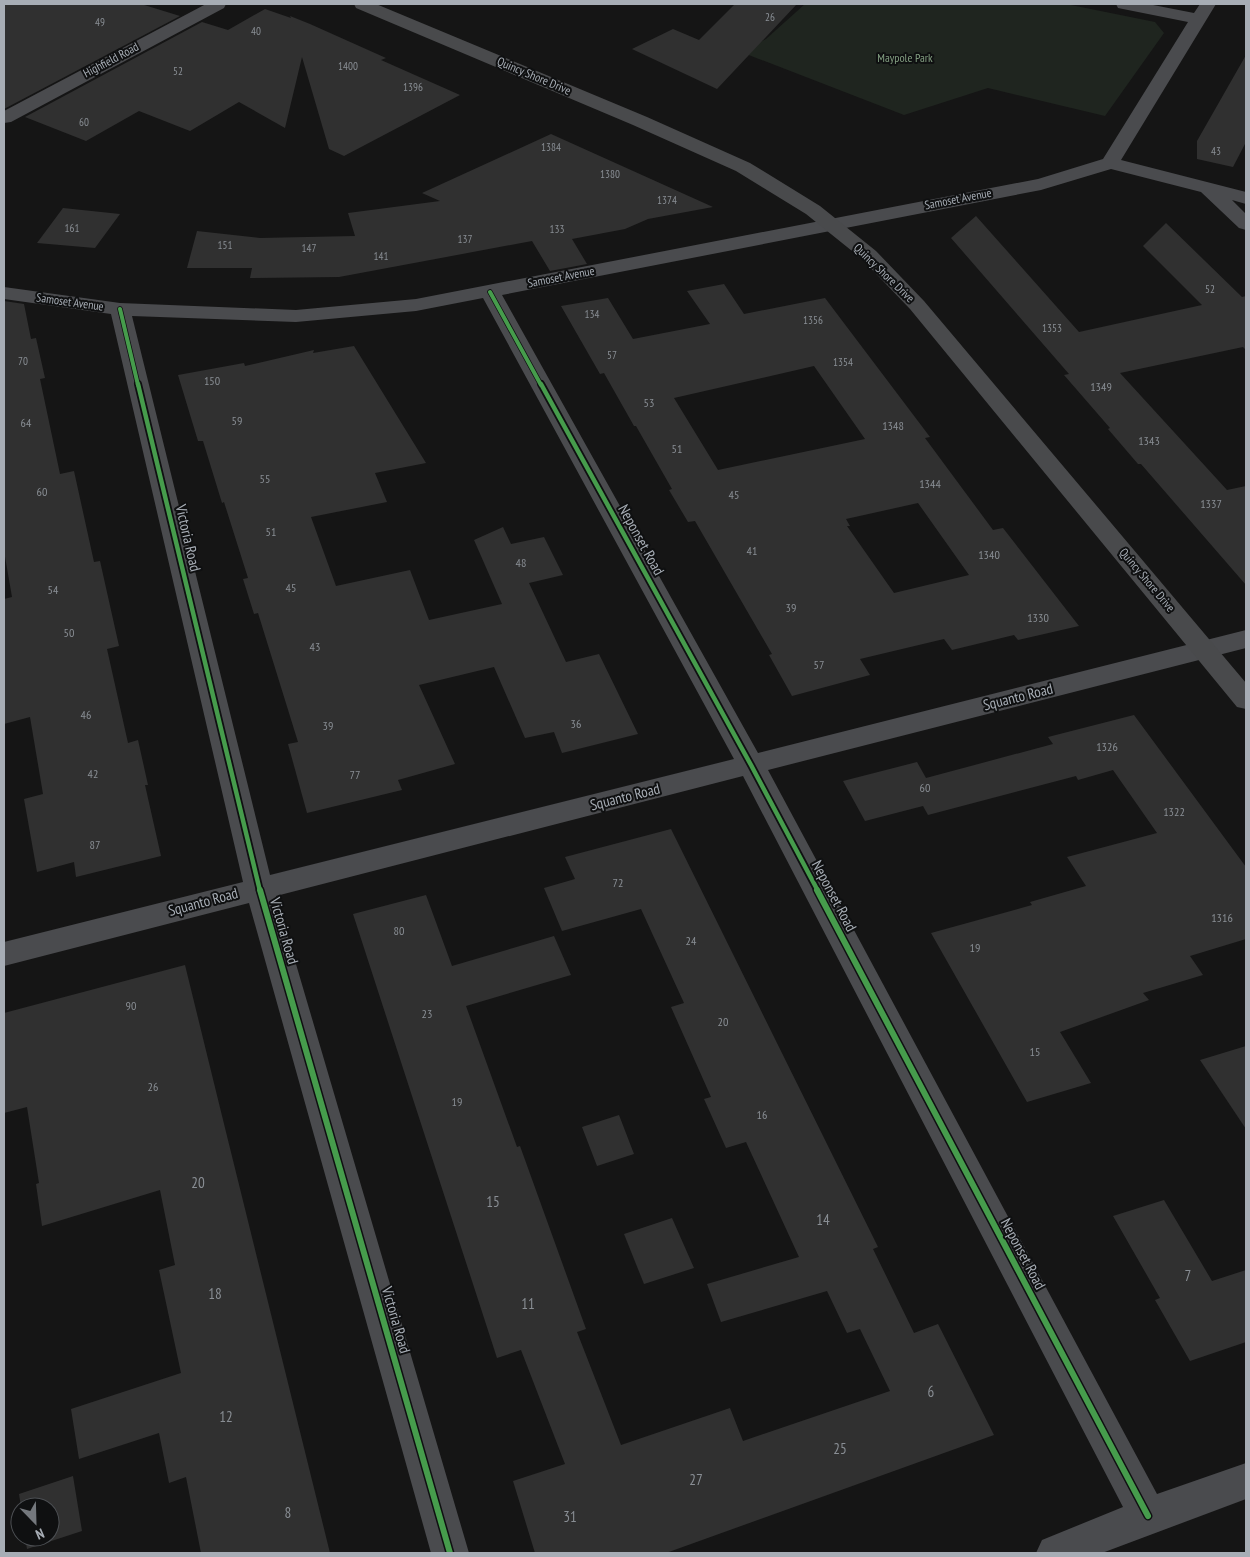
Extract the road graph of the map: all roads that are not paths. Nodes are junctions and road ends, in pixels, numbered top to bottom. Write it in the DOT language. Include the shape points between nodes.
graph roads {
  1 [pos="218,4"];
  2 [pos="362,4"];
  3 [pos="1124,4"];
  4 [pos="1208,4"];
  5 [pos="1198,19"];
  6 [pos="4,118"];
  7 [pos="1110,163"];
  8 [pos="1208,189"];
  9 [pos="1246,198"];
  10 [pos="830,224"];
  11 [pos="1246,224"];
  12 [pos="490,292"];
  13 [pos="4,293"];
  14 [pos="120,309"];
  15 [pos="1246,639"];
  16 [pos="1204,650"];
  17 [pos="1246,700"];
  18 [pos="751,765"];
  19 [pos="259,888"];
  20 [pos="4,954"];
  21 [pos="1246,1481"];
  22 [pos="1148,1516"];
  23 [pos="450,1553"];
  24 [pos="1055,1553"];
  1 -- 6 [label="street, Highfield Road"];
  2 -- 10 [label="main road, Quincy Shore Drive" via="742,167 813,210"];
  3 -- 5 [label="street"];
  4 -- 5 [label="street"];
  5 -- 7 [label="street"];
  7 -- 8 [label="street"];
  7 -- 10 [label="street, Samoset Avenue" via="1041,184"];
  8 -- 9 [label="street"];
  8 -- 11 [label="street"];
  10 -- 12 [label="street, Samoset Avenue"];
  10 -- 16 [label="main road, Quincy Shore Drive" via="869,255 917,305"];
  12 -- 14 [label="street, Samoset Avenue" via="416,306 296,316"];
  12 -- 18 [label="street, Neponset Road"];
  13 -- 14 [label="street, Samoset Avenue"];
  14 -- 19 [label="street, Victoria Road"];
  15 -- 16 [label="street, Squanto Road"];
  16 -- 17 [label="main road, Quincy Shore Drive"];
  16 -- 18 [label="street, Squanto Road"];
  18 -- 19 [label="street, Squanto Road"];
  18 -- 22 [label="street, Neponset Road"];
  19 -- 20 [label="street, Squanto Road"];
  19 -- 23 [label="street, Victoria Road"];
  21 -- 22 [label="street"];
  22 -- 24 [label="street"];
}
